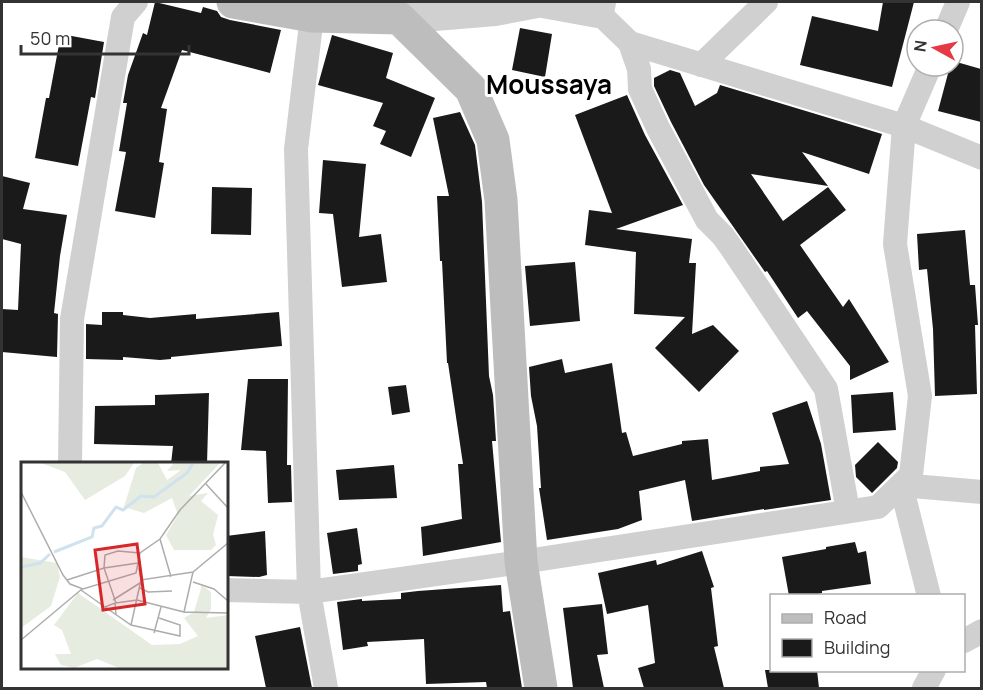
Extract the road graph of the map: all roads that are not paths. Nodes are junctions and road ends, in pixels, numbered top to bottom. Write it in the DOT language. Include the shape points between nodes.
graph roads {
  1 [pos="136,2"];
  2 [pos="232,2"];
  3 [pos="537,2"];
  4 [pos="543,2"];
  5 [pos="766,2"];
  6 [pos="958,2"];
  7 [pos="599,7"];
  8 [pos="312,16"];
  9 [pos="399,18"];
  10 [pos="951,18"];
  11 [pos="630,44"];
  12 [pos="701,64"];
  13 [pos="925,78"];
  14 [pos="904,126"];
  15 [pos="981,158"];
  16 [pos="70,462"];
  17 [pos="901,485"];
  18 [pos="981,492"];
  19 [pos="848,511"];
  20 [pos="521,562"];
  21 [pos="228,590"];
  22 [pos="309,592"];
  23 [pos="928,594"];
  24 [pos="981,631"];
  25 [pos="965,640"];
  26 [pos="933,672"];
  27 [pos="326,688"];
  28 [pos="542,688"];
  29 [pos="924,688"];
  1 -- 16 [label="street" via="123,16 72,320"];
  2 -- 8 [label="main road"];
  3 -- 9 [label="street" via="495,10"];
  4 -- 7 [label="street"];
  5 -- 12 [label="street"];
  6 -- 10 [label="street"];
  7 -- 11 [label="street"];
  8 -- 9 [label="main road"];
  8 -- 22 [label="street" via="296,149"];
  9 -- 20 [label="main road" via="471,89 492,140 501,200"];
  11 -- 12 [label="street"];
  11 -- 19 [label="street" via="639,69 640,89 707,220 733,250 826,389"];
  12 -- 14 [label="street"];
  13 -- 14 [label="street"];
  14 -- 15 [label="street"];
  14 -- 17 [label="street" via="895,244 920,396 911,475"];
  17 -- 18 [label="street"];
  17 -- 19 [label="street" via="878,507"];
  17 -- 23 [label="street"];
  19 -- 20 [label="street"];
  20 -- 22 [label="street"];
  20 -- 28 [label="main road"];
  21 -- 22 [label="street"];
  22 -- 27 [label="street"];
  24 -- 25 [label="street"];
  26 -- 29 [label="street"];
}
